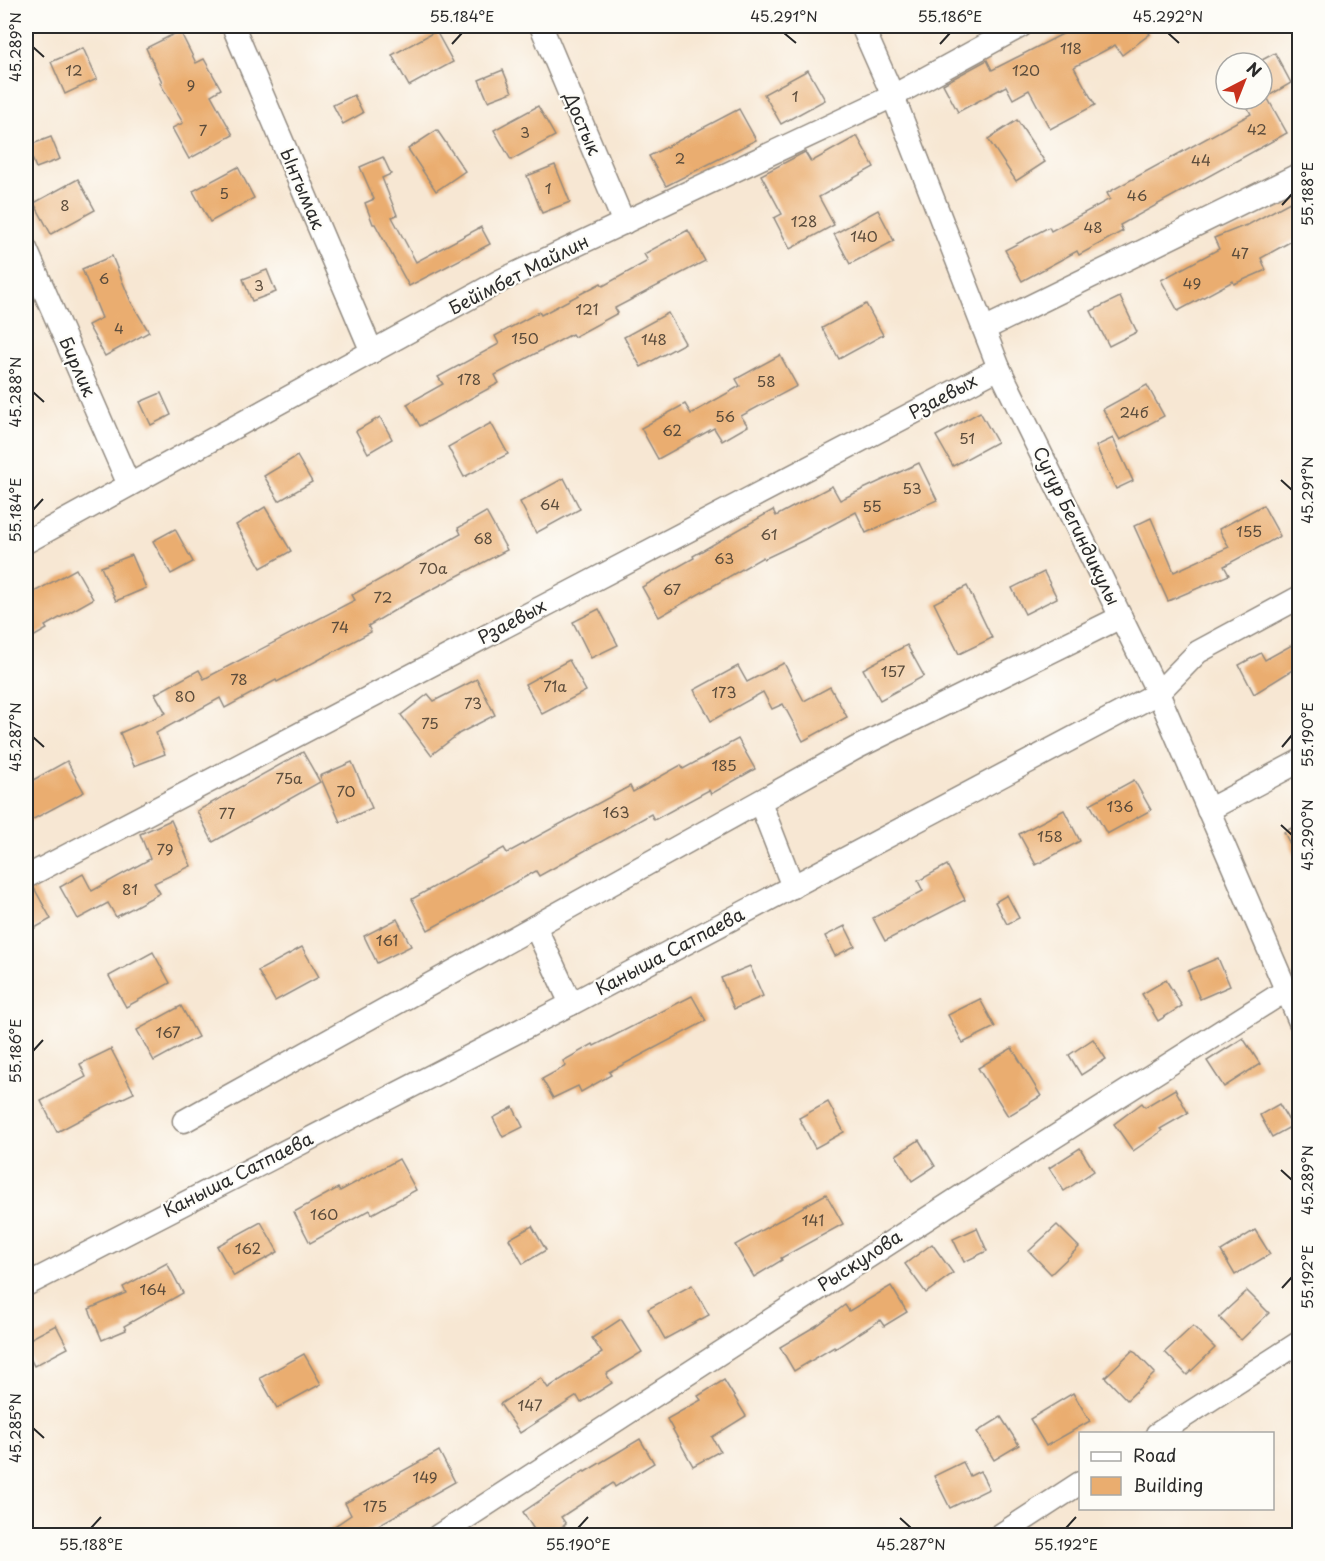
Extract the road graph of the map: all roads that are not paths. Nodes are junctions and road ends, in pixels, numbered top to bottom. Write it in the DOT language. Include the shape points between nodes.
graph roads {
  1 [pos="233,26"];
  2 [pos="541,26"];
  3 [pos="862,26"];
  4 [pos="1021,26"];
  5 [pos="893,96"];
  6 [pos="1299,174"];
  7 [pos="624,223"];
  8 [pos="26,249"];
  9 [pos="984,328"];
  10 [pos="372,351"];
  11 [pos="999,368"];
  12 [pos="129,485"];
  13 [pos="26,542"];
  14 [pos="1299,597"];
  15 [pos="1121,617"];
  16 [pos="1158,693"];
  17 [pos="1299,761"];
  18 [pos="760,802"];
  19 [pos="1208,810"];
  20 [pos="26,877"];
  21 [pos="793,887"];
  22 [pos="536,926"];
  23 [pos="1285,991"];
  24 [pos="571,1004"];
  25 [pos="1299,1022"];
  26 [pos="184,1121"];
  27 [pos="26,1284"];
  28 [pos="1299,1342"];
  29 [pos="1160,1432"];
  30 [pos="1079,1484"];
  31 [pos="438,1536"];
  32 [pos="999,1536"];
  1 -- 10 [label="street, Ынтымак"];
  2 -- 7 [label="street, Достык"];
  3 -- 5 [label="street, Сугур Бегиндикулы"];
  4 -- 5 [label="street, Бейімбет Майлин"];
  5 -- 7 [label="street, Бейімбет Майлин"];
  5 -- 9 [label="street, Сугур Бегиндикулы"];
  6 -- 9 [label="street"];
  7 -- 10 [label="street, Бейімбет Майлин" via="502,280"];
  8 -- 12 [label="street, Бирлик"];
  9 -- 11 [label="street, Сугур Бегиндикулы"];
  10 -- 12 [label="street, Бейімбет Майлин"];
  11 -- 15 [label="street, Сугур Бегиндикулы"];
  11 -- 20 [label="street, Рзаевых"];
  12 -- 13 [label="street, Бейімбет Майлин"];
  14 -- 16 [label="street, Каныша Сатпаева" via="1198,652"];
  15 -- 16 [label="street, Сугур Бегиндикулы"];
  15 -- 18 [label="street" via="856,748"];
  16 -- 19 [label="street, Сугур Бегиндикулы"];
  16 -- 21 [label="street, Каныша Сатпаева"];
  17 -- 19 [label="street"];
  18 -- 21 [label="street"];
  18 -- 22 [label="street"];
  19 -- 23 [label="street, Сугур Бегиндикулы"];
  21 -- 24 [label="street, Каныша Сатпаева"];
  22 -- 24 [label="street"];
  22 -- 26 [label="street"];
  23 -- 25 [label="street, Сугур Бегиндикулы"];
  23 -- 31 [label="street, Рыскулова"];
  24 -- 27 [label="street, Каныша Сатпаева"];
  28 -- 29 [label="street"];
  30 -- 32 [label="street"];
}
